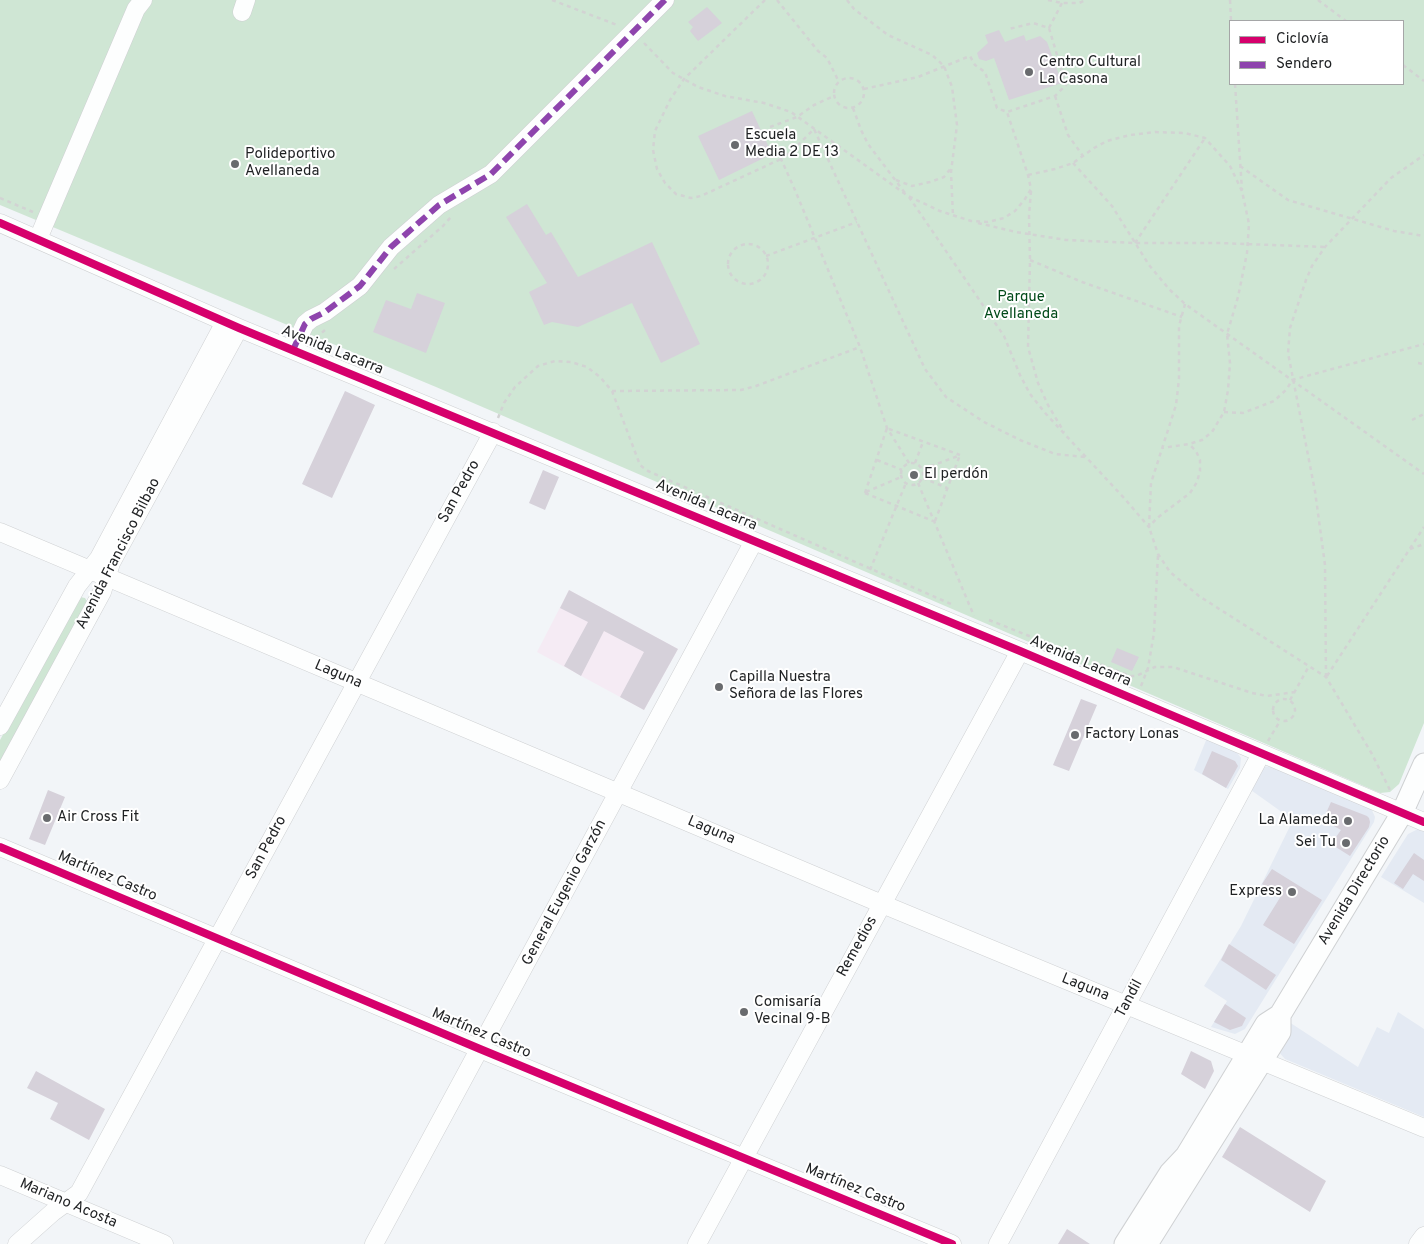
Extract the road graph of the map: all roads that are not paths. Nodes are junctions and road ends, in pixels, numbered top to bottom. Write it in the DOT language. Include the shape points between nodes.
graph roads {
  1 [pos="143,0"];
  2 [pos="665,0"];
  3 [pos="0,222"];
  4 [pos="38,239"];
  5 [pos="232,325"];
  6 [pos="293,350"];
  7 [pos="492,432"];
  8 [pos="0,532"];
  9 [pos="754,541"];
  10 [pos="89,570"];
  11 [pos="106,578"];
  12 [pos="1020,651"];
  13 [pos="356,682"];
  14 [pos="0,726"];
  15 [pos="1261,754"];
  16 [pos="1424,764"];
  17 [pos="0,780"];
  18 [pos="619,792"];
  19 [pos="1402,813"];
  20 [pos="1424,822"];
  21 [pos="0,847"];
  22 [pos="882,904"];
  23 [pos="219,938"];
  24 [pos="1127,1005"];
  25 [pos="480,1049"];
  26 [pos="1254,1058"];
  27 [pos="1424,1128"];
  28 [pos="1186,1156"];
  29 [pos="743,1158"];
  30 [pos="0,1175"];
  31 [pos="66,1203"];
  32 [pos="1424,1236"];
  33 [pos="17,1244"];
  34 [pos="164,1244"];
  35 [pos="374,1244"];
  36 [pos="697,1244"];
  37 [pos="952,1244"];
  38 [pos="998,1244"];
  39 [pos="1125,1244"];
  40 [pos="1136,1244"];
  41 [pos="1148,1244"];
  42 [pos="1418,1244"];
  1 -- 4 [label="street" via="136,9"];
  2 -- 6 [label="street" via="491,174 438,205 391,247 360,286 310,319"];
  3 -- 4 [label="street, Avenida Lacarra"];
  4 -- 5 [label="street, Avenida Lacarra"];
  5 -- 6 [label="street, Avenida Lacarra"];
  5 -- 10 [label="street, Avenida Francisco Bilbao"];
  5 -- 11 [label="street, Avenida Francisco Bilbao"];
  6 -- 7 [label="street, Avenida Lacarra"];
  7 -- 9 [label="street, Avenida Lacarra"];
  7 -- 13 [label="street, San Pedro"];
  8 -- 10 [label="street, Laguna"];
  9 -- 12 [label="street, Avenida Lacarra"];
  9 -- 18 [label="street, General Eugenio Garzón"];
  10 -- 11 [label="street, Laguna"];
  10 -- 14 [label="street, Avenida Francisco Bilbao"];
  11 -- 13 [label="street, Laguna"];
  11 -- 17 [label="street, Avenida Francisco Bilbao" via="102,592"];
  12 -- 15 [label="street, Avenida Lacarra"];
  12 -- 22 [label="street, Remedios"];
  13 -- 18 [label="street, Laguna"];
  13 -- 23 [label="street, San Pedro"];
  15 -- 19 [label="street, Avenida Lacarra"];
  15 -- 24 [label="street, Tandil"];
  16 -- 19 [label="main road, Avenida Directorio"];
  18 -- 22 [label="street, Laguna"];
  18 -- 25 [label="street, General Eugenio Garzón"];
  19 -- 20 [label="street, Avenida Lacarra"];
  19 -- 26 [label="main road, Avenida Directorio" via="1280,1016 1280,1032"];
  21 -- 23 [label="street, Martínez Castro"];
  22 -- 24 [label="street, Laguna"];
  22 -- 29 [label="street, Remedios"];
  23 -- 25 [label="street, Martínez Castro"];
  23 -- 31 [label="street, San Pedro" via="79,1193"];
  24 -- 26 [label="street, Laguna"];
  24 -- 38 [label="street, Tandil"];
  25 -- 29 [label="street, Martínez Castro"];
  25 -- 35 [label="street, General Eugenio Garzón"];
  26 -- 27 [label="street, Laguna"];
  26 -- 28 [label="main road, Avenida Directorio"];
  26 -- 41 [label="main road, Avenida Directorio"];
  28 -- 39 [label="main road, Avenida Directorio" via="1170,1174"];
  28 -- 40 [label="street" via="1177,1178"];
  29 -- 36 [label="street, Remedios"];
  29 -- 37 [label="street, Martínez Castro"];
  30 -- 31 [label="street, Mariano Acosta"];
  31 -- 33 [label="street, San Pedro"];
  31 -- 34 [label="street, Mariano Acosta"];
  32 -- 42 [label="street"];
}
